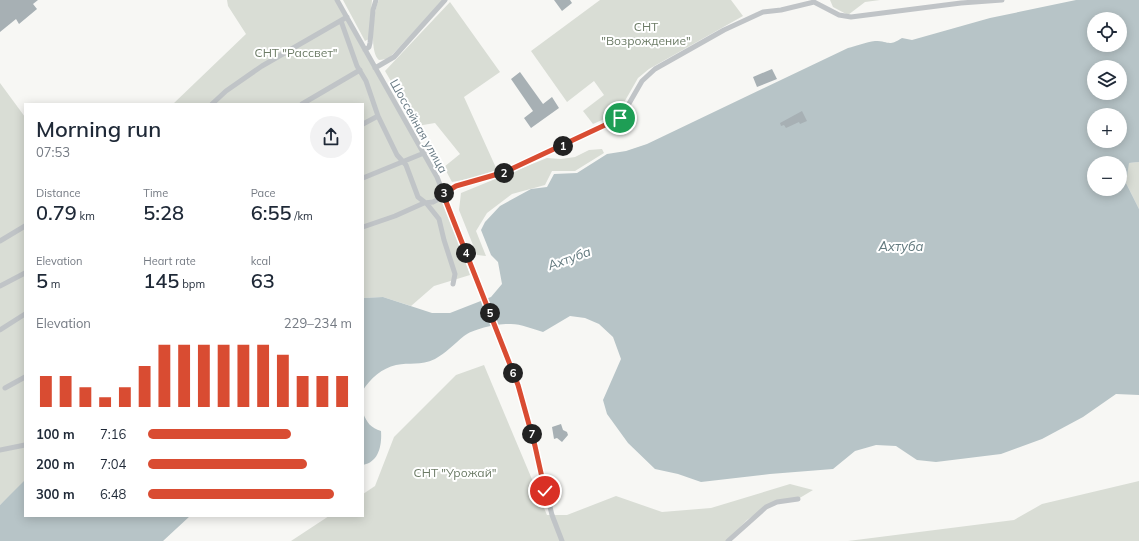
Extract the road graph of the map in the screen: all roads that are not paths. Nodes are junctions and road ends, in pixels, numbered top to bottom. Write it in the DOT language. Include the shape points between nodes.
graph roads {
  1 [pos="337,0"];
  2 [pos="376,0"];
  3 [pos="445,0"];
  4 [pos="1002,0"];
  5 [pos="347,17"];
  6 [pos="341,21"];
  7 [pos="365,50"];
  8 [pos="375,68"];
  9 [pos="360,70"];
  10 [pos="213,103"];
  11 [pos="304,103"];
  12 [pos="378,116"];
  13 [pos="364,123"];
  14 [pos="424,153"];
  15 [pos="404,162"];
  16 [pos="364,178"];
  17 [pos="443,194"];
  18 [pos="426,203"];
  19 [pos="24,227"];
  20 [pos="364,227"];
  21 [pos="0,241"];
  22 [pos="24,273"];
  23 [pos="453,284"];
  24 [pos="0,286"];
  25 [pos="24,315"];
  26 [pos="0,330"];
  27 [pos="24,378"];
  28 [pos="5,388"];
  29 [pos="24,445"];
  30 [pos="0,450"];
  31 [pos="798,499"];
  32 [pos="562,541"];
  33 [pos="728,541"];
  1 -- 5 [label="street, Шоссейная улица"];
  2 -- 7 [label="street" via="372,10 370,43"];
  3 -- 8 [label="street" via="394,57"];
  4 -- 17 [label="street" via="851,17 839,15 814,2 763,12 724,30 655,69 642,81 623,114 616,121 505,172 456,186"];
  5 -- 6 [label="street"];
  5 -- 7 [label="street, Шоссейная улица"];
  6 -- 9 [label="street"];
  6 -- 10 [label="street" via="262,66"];
  7 -- 8 [label="street, Шоссейная улица"];
  8 -- 14 [label="street, Шоссейная улица"];
  9 -- 11 [label="street"];
  9 -- 12 [label="street"];
  12 -- 13 [label="street"];
  12 -- 15 [label="street" via="397,155"];
  14 -- 15 [label="street"];
  14 -- 17 [label="street, Шоссейная улица"];
  15 -- 16 [label="street"];
  15 -- 18 [label="street" via="418,197"];
  17 -- 18 [label="street" via="439,199"];
  17 -- 32 [label="street, Шоссейная улица" via="521,394 552,516"];
  18 -- 20 [label="street"];
  18 -- 23 [label="street" via="439,219 455,274"];
  19 -- 21 [label="street"];
  22 -- 24 [label="street"];
  25 -- 26 [label="street"];
  27 -- 28 [label="street"];
  29 -- 30 [label="street"];
  31 -- 33 [label="street" via="777,502 766,507"];
}
